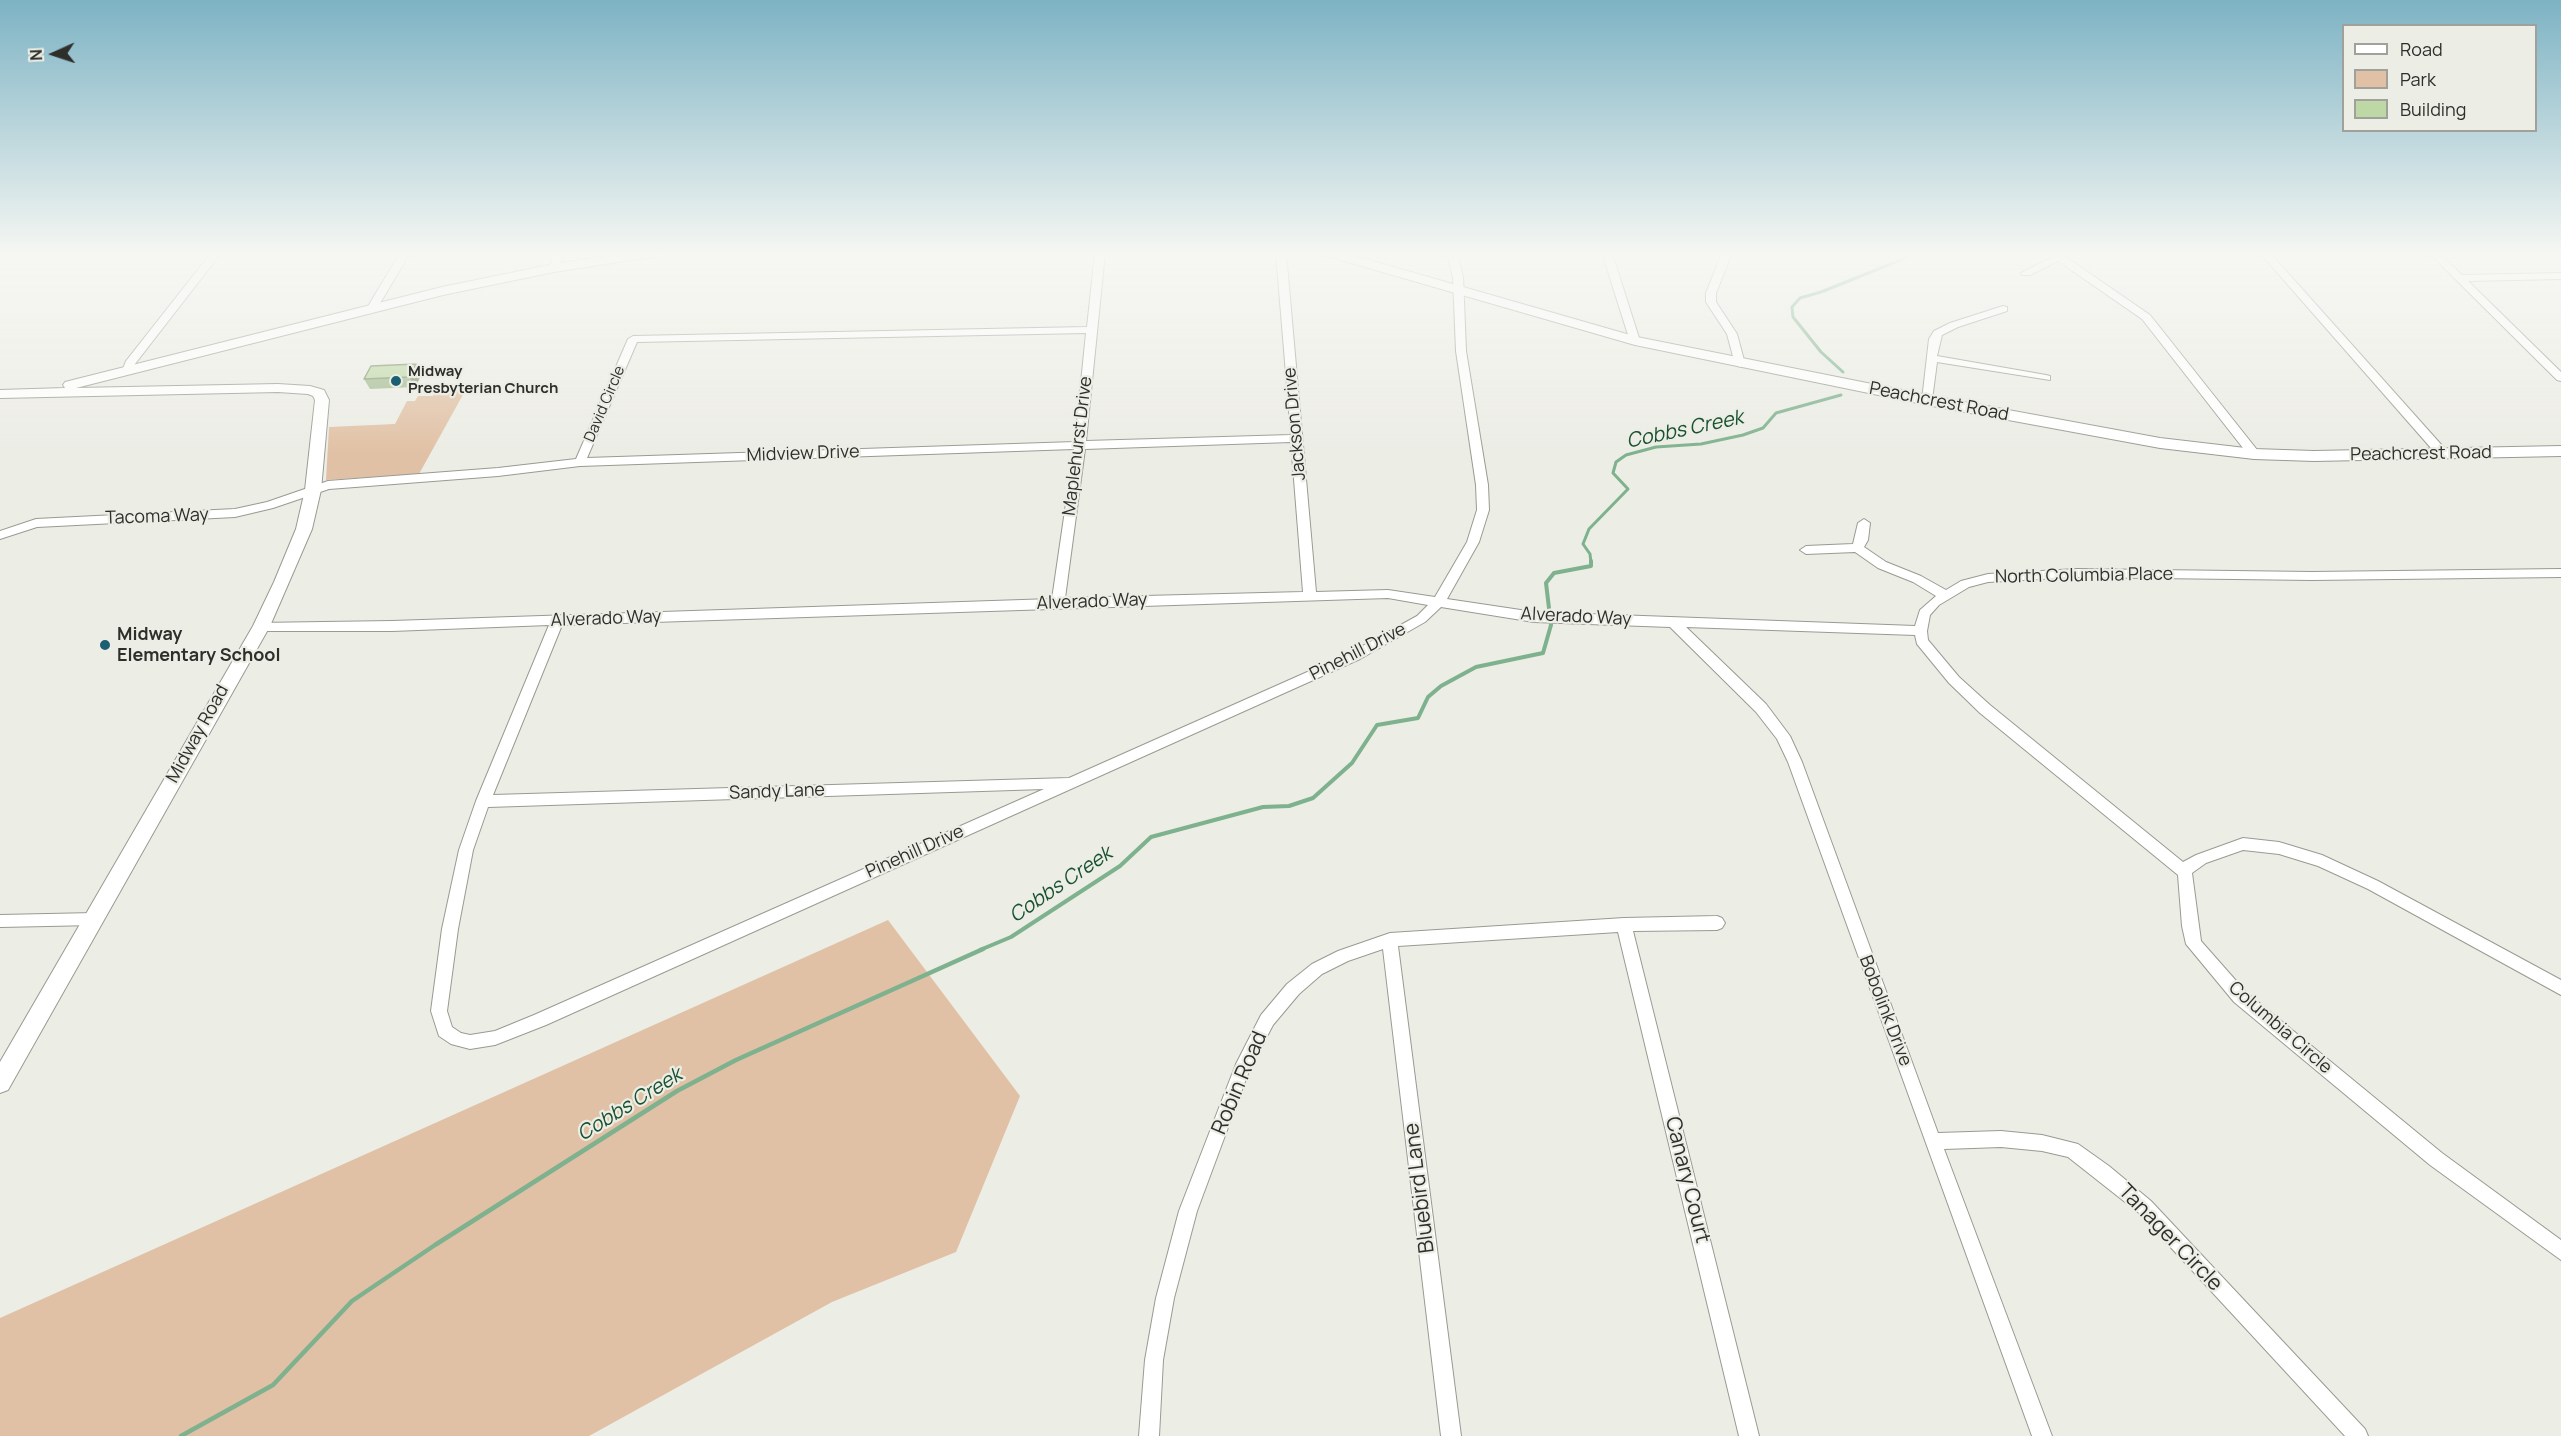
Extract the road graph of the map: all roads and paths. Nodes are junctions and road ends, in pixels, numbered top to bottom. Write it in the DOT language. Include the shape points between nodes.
graph roads {
  1 [pos="164,320"];
  2 [pos="325,320"];
  3 [pos="1093,320"];
  4 [pos="1286,320"];
  5 [pos="1459,320"];
  6 [pos="1562,320"];
  7 [pos="1628,320"];
  8 [pos="1723,320"];
  9 [pos="1968,320"];
  10 [pos="2148,320"];
  11 [pos="2324,320"];
  12 [pos="2503,320"];
  13 [pos="1092,330"];
  14 [pos="1635,341"];
  15 [pos="1932,357"];
  16 [pos="1740,364"];
  17 [pos="127,371"];
  18 [pos="2046,378"];
  19 [pos="2561,378"];
  20 [pos="36,393"];
  21 [pos="0,394"];
  22 [pos="1927,400"];
  23 [pos="1295,438"];
  24 [pos="1080,445"];
  25 [pos="2561,451"];
  26 [pos="2442,453"];
  27 [pos="2254,454"];
  28 [pos="580,462"];
  29 [pos="313,490"];
  30 [pos="1864,523"];
  31 [pos="0,536"];
  32 [pos="1857,548"];
  33 [pos="1806,550"];
  34 [pos="2561,573"];
  35 [pos="1310,595"];
  36 [pos="1945,595"];
  37 [pos="1439,601"];
  38 [pos="1058,603"];
  39 [pos="557,621"];
  40 [pos="1672,621"];
  41 [pos="261,626"];
  42 [pos="1921,632"];
  43 [pos="1072,783"];
  44 [pos="483,801"];
  45 [pos="2185,872"];
  46 [pos="95,919"];
  47 [pos="0,921"];
  48 [pos="1717,923"];
  49 [pos="1624,925"];
  50 [pos="1390,940"];
  51 [pos="2561,988"];
  52 [pos="0,1083"];
  53 [pos="1933,1141"];
  54 [pos="2561,1251"];
  55 [pos="1149,1436"];
  56 [pos="1451,1436"];
  57 [pos="1749,1436"];
  58 [pos="2042,1436"];
  59 [pos="2358,1436"];
  1 -- 17 [label="street"];
  2 -- 17 [label="street"];
  3 -- 13 [label="street, Maplehurst Drive"];
  4 -- 23 [label="street, Jackson Drive"];
  5 -- 37 [label="street, Pinehill Drive" via="1483,510 1473,542"];
  6 -- 14 [label="street, Peachcrest Road"];
  7 -- 14 [label="street"];
  8 -- 16 [label="street" via="1732,334"];
  9 -- 15 [label="street" via="1938,333"];
  10 -- 27 [label="street"];
  11 -- 26 [label="street"];
  12 -- 19 [label="street"];
  13 -- 24 [label="street, Maplehurst Drive"];
  13 -- 28 [label="street, David Circle" via="633,339"];
  14 -- 16 [label="street, Peachcrest Road"];
  15 -- 18 [label="street"];
  15 -- 22 [label="street"];
  16 -- 22 [label="street, Peachcrest Road"];
  17 -- 20 [label="street"];
  20 -- 21 [label="street, Midway Road"];
  20 -- 29 [label="street, Midway Road" via="319,393 322,400"];
  22 -- 27 [label="street, Peachcrest Road" via="2160,443"];
  23 -- 24 [label="street, Midview Drive"];
  23 -- 35 [label="street, Jackson Drive"];
  24 -- 28 [label="street, Midview Drive"];
  24 -- 38 [label="street, Maplehurst Drive"];
  25 -- 26 [label="street, Peachcrest Road"];
  26 -- 27 [label="street, Peachcrest Road"];
  28 -- 29 [label="street, Midview Drive" via="328,485"];
  29 -- 31 [label="street, Tacoma Way" via="234,513 36,523"];
  29 -- 41 [label="street, Midway Road" via="304,529"];
  30 -- 32 [label="street"];
  32 -- 33 [label="street"];
  32 -- 36 [label="street" via="1882,565"];
  34 -- 36 [label="street, North Columbia Place" via="2077,573 1989,578 1965,584"];
  35 -- 37 [label="street, Alverado Way" via="1388,594"];
  35 -- 38 [label="street, Alverado Way"];
  36 -- 42 [label="street, North Columbia Place" via="1924,613"];
  37 -- 40 [label="street, Alverado Way" via="1533,617"];
  37 -- 43 [label="street, Pinehill Drive" via="1420,619 1355,656"];
  38 -- 39 [label="street, Alverado Way"];
  39 -- 41 [label="street, Alverado Way"];
  39 -- 44 [label="street, Pinehill Drive"];
  40 -- 42 [label="street, Alverado Way"];
  40 -- 53 [label="street, Bobolink Drive" via="1761,708 1783,736"];
  41 -- 46 [label="street, Midway Road"];
  42 -- 45 [label="street" via="1922,641 1934,658 1985,709"];
  43 -- 44 [label="street, Sandy Lane"];
  43 -- 44 [label="street, Pinehill Drive" via="540,1020 495,1038 471,1042 445,1031 439,1011 466,850"];
  45 -- 51 [label="street" via="2201,859 2243,844 2279,848 2322,861"];
  45 -- 54 [label="street, Columbia Circle" via="2194,944 2240,997 2436,1159"];
  46 -- 47 [label="street"];
  46 -- 52 [label="street, Midway Road"];
  48 -- 49 [label="street, Robin Road"];
  49 -- 50 [label="street, Robin Road"];
  49 -- 57 [label="street, Canary Court"];
  50 -- 55 [label="street, Robin Road" via="1317,969 1293,989 1267,1020 1242,1069 1188,1210 1165,1299 1154,1360"];
  50 -- 56 [label="street, Bluebird Lane"];
  53 -- 58 [label="street, Bobolink Drive"];
  53 -- 59 [label="street, Tanager Circle" via="2001,1139 2072,1150 2145,1206"];
}
